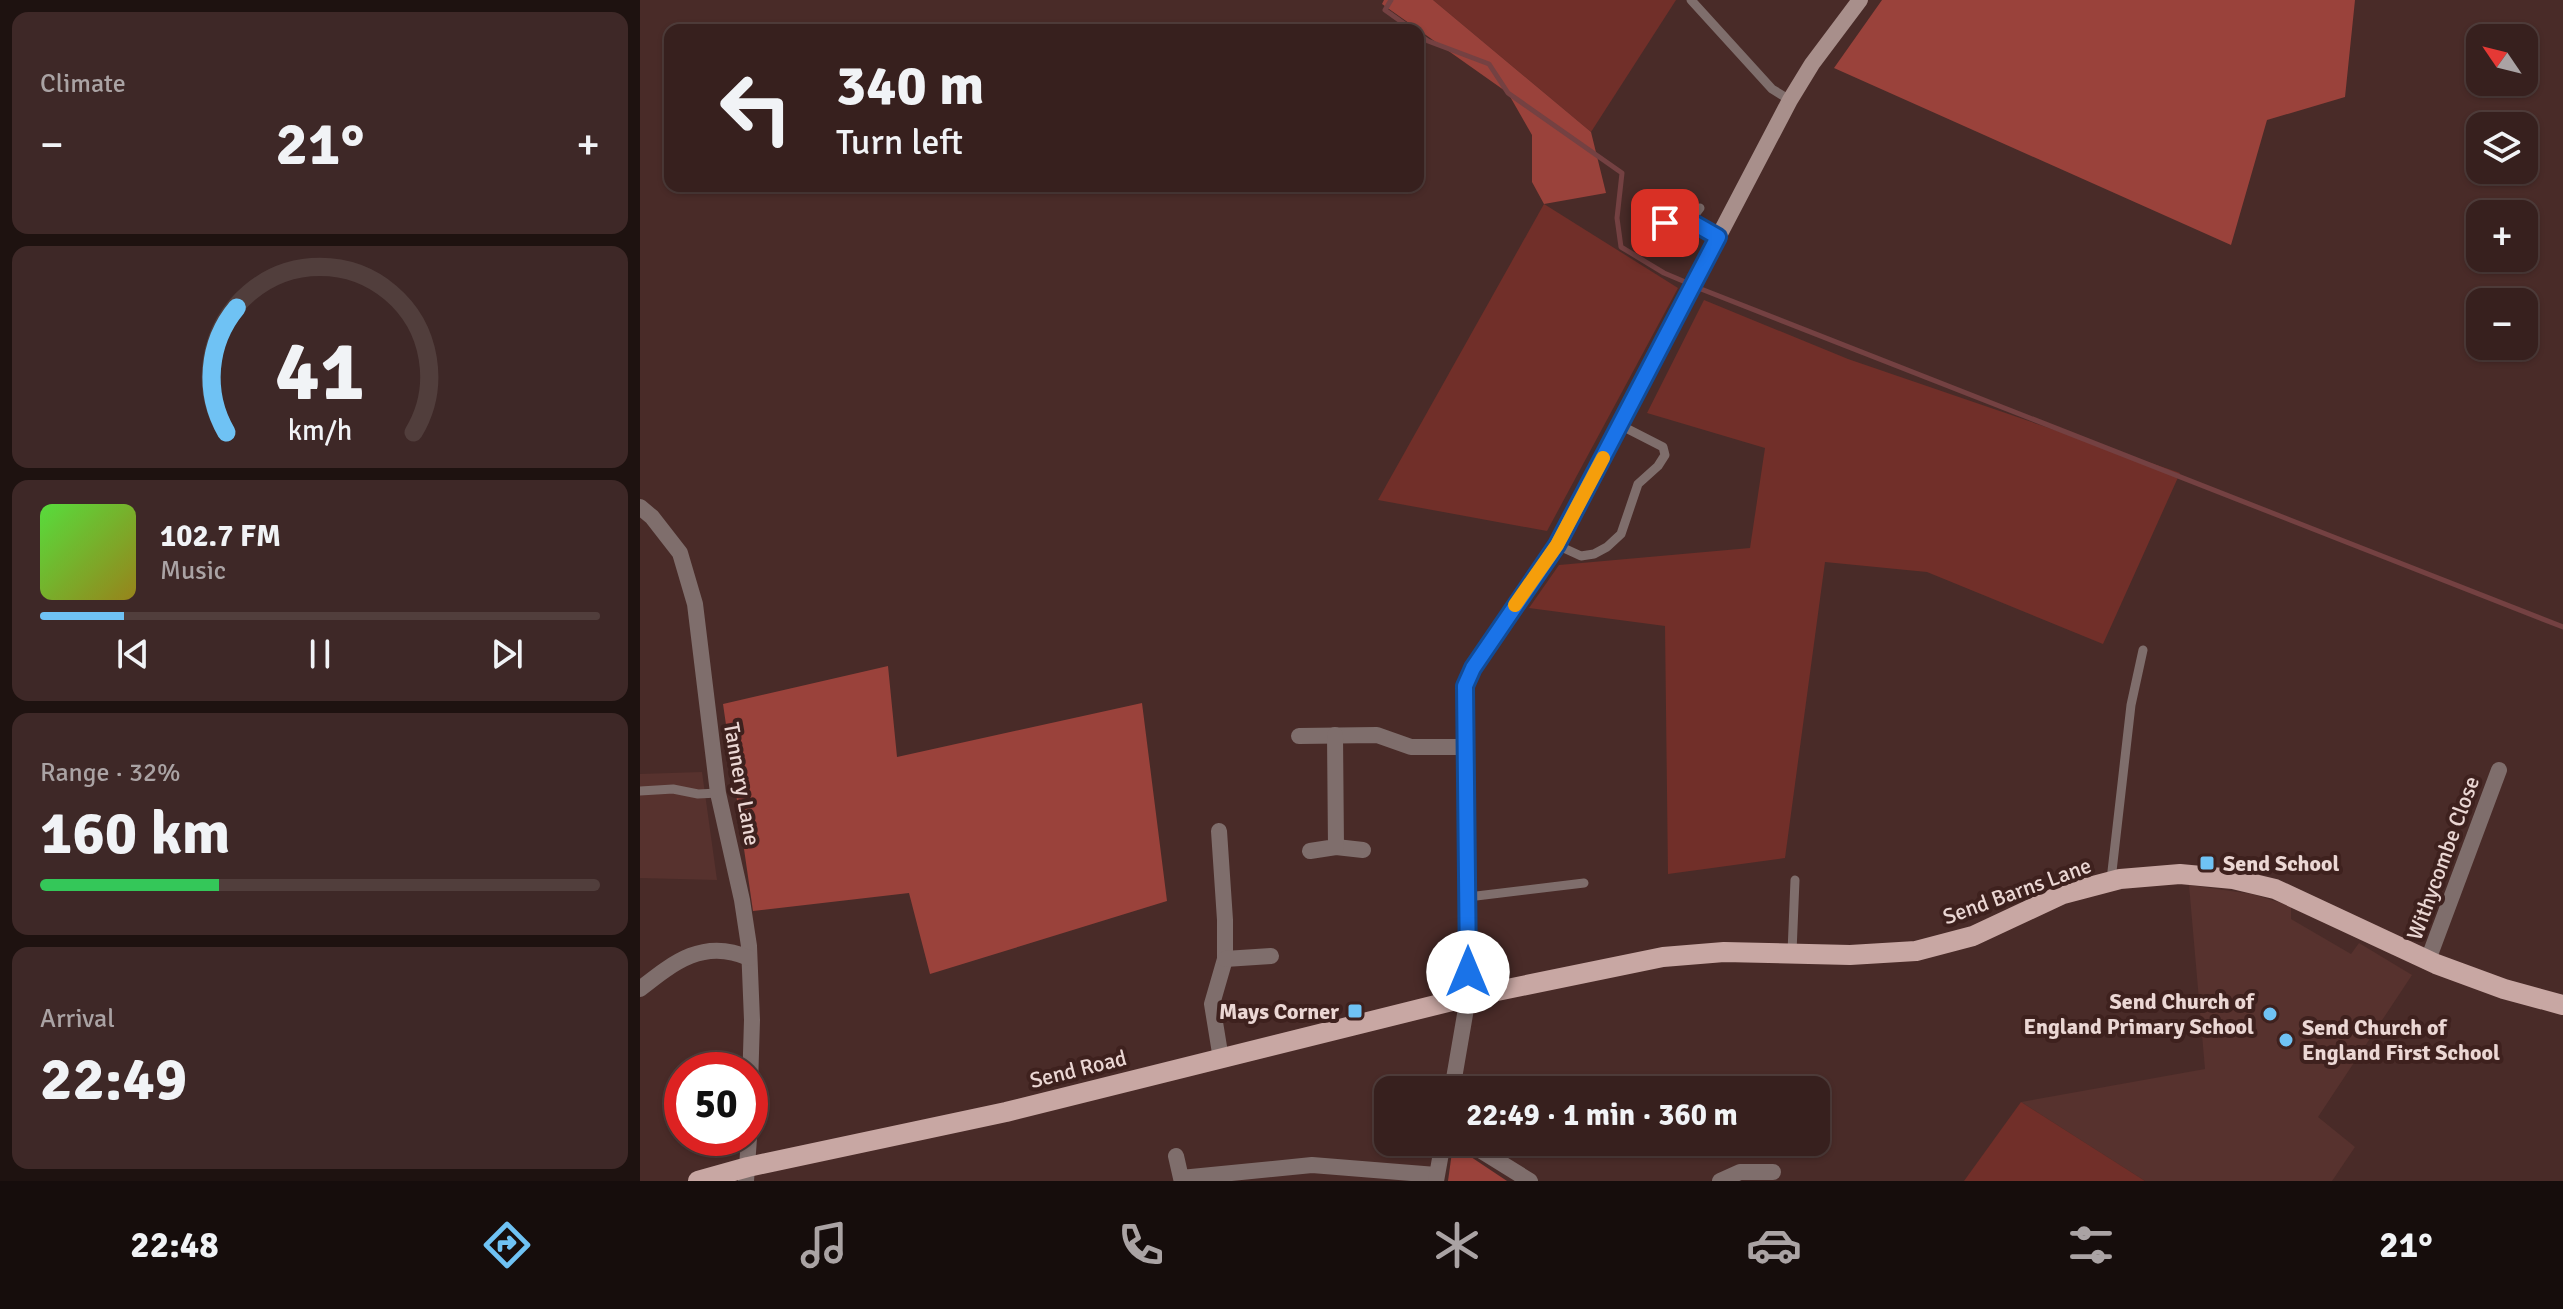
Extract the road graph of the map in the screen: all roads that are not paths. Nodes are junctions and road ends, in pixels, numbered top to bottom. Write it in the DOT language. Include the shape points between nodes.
graph roads {
  1 [pos="1691,0"];
  2 [pos="1860,0"];
  3 [pos="1790,100"];
  4 [pos="1700,208"];
  5 [pos="1690,221"];
  6 [pos="1665,223"];
  7 [pos="1718,237"];
  8 [pos="1620,425"];
  9 [pos="640,507"];
  10 [pos="1557,545"];
  11 [pos="2143,650"];
  12 [pos="1384,719"];
  13 [pos="1335,735"];
  14 [pos="1377,735"];
  15 [pos="1299,736"];
  16 [pos="1465,747"];
  17 [pos="2499,770"];
  18 [pos="640,791"];
  19 [pos="718,793"];
  20 [pos="1219,831"];
  21 [pos="1336,847"];
  22 [pos="1363,850"];
  23 [pos="1310,851"];
  24 [pos="1795,880"];
  25 [pos="2111,881"];
  26 [pos="1584,883"];
  27 [pos="1468,897"];
  28 [pos="1792,955"];
  29 [pos="1271,956"];
  30 [pos="749,958"];
  31 [pos="1225,959"];
  32 [pos="2428,960"];
  33 [pos="640,989"];
  34 [pos="1468,997"];
  35 [pos="2563,1005"];
  36 [pos="751,1052"];
  37 [pos="1221,1059"];
  38 [pos="1454,1076"];
  39 [pos="1176,1156"];
  40 [pos="1440,1156"];
  41 [pos="1490,1156"];
  42 [pos="1773,1172"];
  43 [pos="747,1174"];
  44 [pos="1436,1178"];
  45 [pos="1181,1180"];
  46 [pos="698,1181"];
  47 [pos="1530,1181"];
  48 [pos="1720,1181"];
  1 -- 3 [label="lane" via="1772,89"];
  2 -- 3 [label="main road"];
  3 -- 7 [label="main road"];
  4 -- 5 [label="lane"];
  5 -- 6 [label="lane"];
  5 -- 7 [label="lane"];
  7 -- 8 [label="main road"];
  8 -- 10 [label="main road"];
  8 -- 10 [label="lane" via="1663,447 1665,455 1638,484 1621,534 1607,547 1581,556"];
  9 -- 19 [label="street, Tannery Lane" via="680,553 695,604"];
  10 -- 16 [label="main road" via="1473,668 1465,686"];
  11 -- 25 [label="lane" via="2131,705"];
  12 -- 14 [label="street"];
  13 -- 14 [label="street"];
  13 -- 15 [label="street"];
  13 -- 21 [label="street"];
  14 -- 16 [label="street" via="1411,747"];
  16 -- 27 [label="main road"];
  17 -- 32 [label="street, Withycombe Close"];
  18 -- 19 [label="lane"];
  19 -- 30 [label="street, Tannery Lane"];
  20 -- 31 [label="street"];
  21 -- 22 [label="street"];
  21 -- 23 [label="street"];
  24 -- 28 [label="lane"];
  25 -- 28 [label="main road, Send Barns Lane" via="2063,894 1973,936 1916,951"];
  25 -- 32 [label="main road, Send Barns Lane" via="2180,874 2275,889"];
  26 -- 27 [label="lane"];
  27 -- 34 [label="main road"];
  28 -- 34 [label="main road, Send Barns Lane" via="1724,952 1663,957"];
  29 -- 31 [label="street"];
  30 -- 33 [label="street" via="728,951 697,953"];
  30 -- 36 [label="street, Tannery Lane"];
  31 -- 37 [label="street" via="1212,1004"];
  32 -- 35 [label="main road, Send Barns Lane"];
  34 -- 37 [label="main road, Send Road"];
  34 -- 38 [label="street"];
  37 -- 43 [label="main road, Send Road"];
  39 -- 45 [label="street"];
  40 -- 44 [label="street"];
  41 -- 47 [label="street"];
  42 -- 48 [label="street" via="1740,1172"];
  43 -- 46 [label="main road, Send Road"];
  44 -- 45 [label="street" via="1312,1165"];
}
